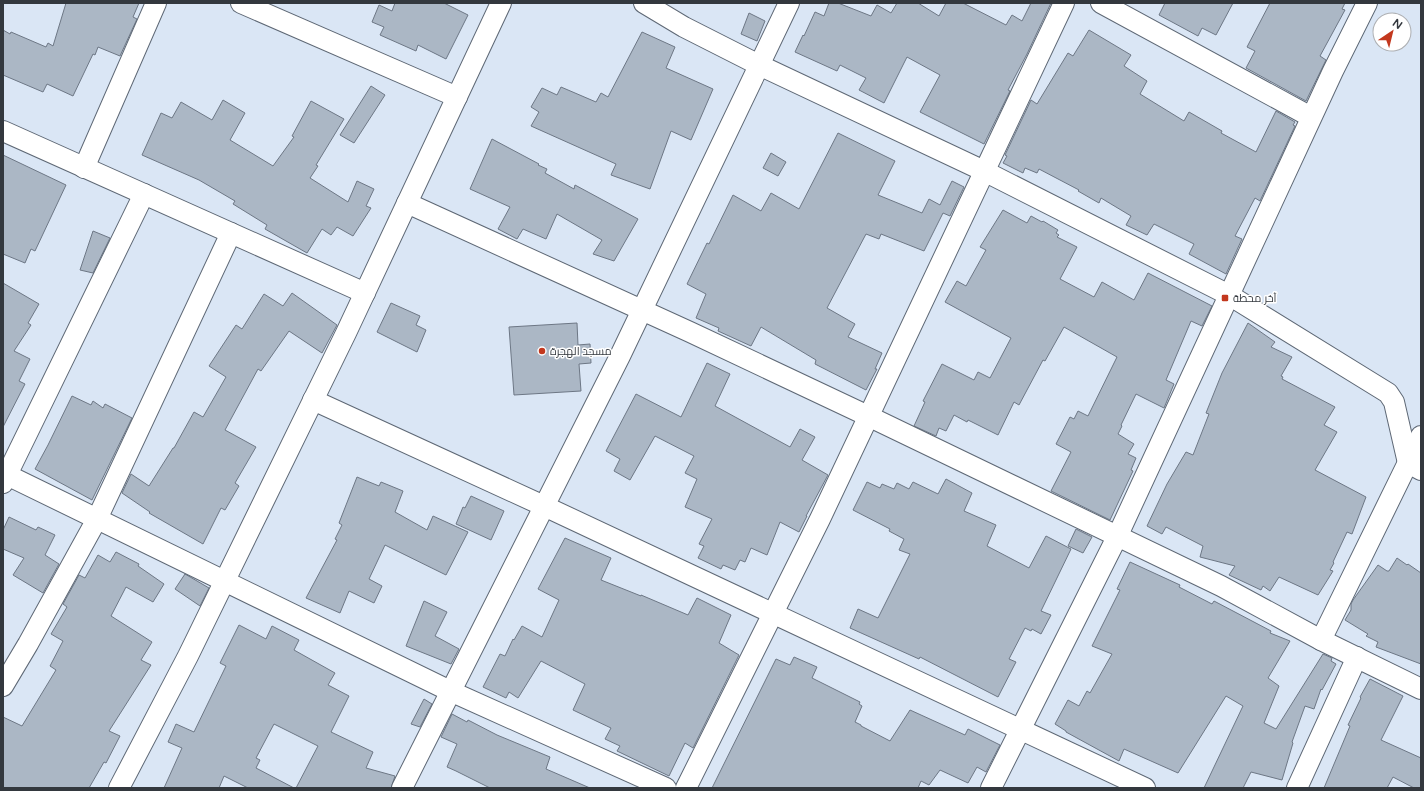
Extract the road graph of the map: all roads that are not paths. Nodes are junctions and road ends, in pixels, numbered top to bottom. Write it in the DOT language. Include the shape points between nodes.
graph roads {
  1 [pos="156,3"];
  2 [pos="241,3"];
  3 [pos="501,3"];
  4 [pos="644,3"];
  5 [pos="789,3"];
  6 [pos="1064,3"];
  7 [pos="1101,3"];
  8 [pos="1367,3"];
  9 [pos="759,65"];
  10 [pos="457,97"];
  11 [pos="1311,117"];
  12 [pos="3,131"];
  13 [pos="84,168"];
  14 [pos="984,171"];
  15 [pos="144,194"];
  16 [pos="407,203"];
  17 [pos="231,233"];
  18 [pos="365,293"];
  19 [pos="1229,295"];
  20 [pos="641,310"];
  21 [pos="313,400"];
  22 [pos="868,416"];
  23 [pos="1421,436"];
  24 [pos="1414,467"];
  25 [pos="4,477"];
  26 [pos="544,506"];
  27 [pos="97,519"];
  28 [pos="1117,537"];
  29 [pos="224,582"];
  30 [pos="773,614"];
  31 [pos="1321,640"];
  32 [pos="1357,657"];
  33 [pos="3,686"];
  34 [pos="1421,689"];
  35 [pos="450,691"];
  36 [pos="1020,729"];
  37 [pos="121,787"];
  38 [pos="402,788"];
  39 [pos="666,788"];
  40 [pos="686,788"];
  41 [pos="991,788"];
  42 [pos="1145,788"];
  43 [pos="1298,788"];
  1 -- 13 [label="street"];
  2 -- 10 [label="street"];
  3 -- 10 [label="street"];
  4 -- 9 [label="street" via="684,27"];
  5 -- 9 [label="street"];
  6 -- 14 [label="street"];
  7 -- 11 [label="street"];
  8 -- 11 [label="street"];
  9 -- 14 [label="street"];
  9 -- 20 [label="street"];
  10 -- 16 [label="street"];
  11 -- 19 [label="street"];
  12 -- 13 [label="street"];
  13 -- 15 [label="street"];
  14 -- 19 [label="street"];
  14 -- 22 [label="street"];
  15 -- 17 [label="street"];
  15 -- 25 [label="street"];
  16 -- 18 [label="street"];
  16 -- 20 [label="street"];
  17 -- 18 [label="street"];
  17 -- 27 [label="street"];
  18 -- 21 [label="street"];
  19 -- 24 [label="street" via="1388,393 1394,402"];
  19 -- 28 [label="street"];
  20 -- 22 [label="street"];
  20 -- 26 [label="street"];
  21 -- 26 [label="street"];
  21 -- 29 [label="street"];
  22 -- 28 [label="street"];
  22 -- 30 [label="street"];
  23 -- 24 [label="street"];
  24 -- 31 [label="street"];
  25 -- 27 [label="street"];
  26 -- 30 [label="street"];
  26 -- 35 [label="street"];
  27 -- 29 [label="street"];
  27 -- 33 [label="street"];
  28 -- 31 [label="street" via="1221,586"];
  28 -- 36 [label="street"];
  29 -- 35 [label="street"];
  29 -- 37 [label="street"];
  30 -- 36 [label="street"];
  30 -- 40 [label="street"];
  31 -- 32 [label="street"];
  32 -- 34 [label="street"];
  32 -- 43 [label="street"];
  35 -- 38 [label="street"];
  35 -- 39 [label="street"];
  36 -- 41 [label="street"];
  36 -- 42 [label="street"];
}
